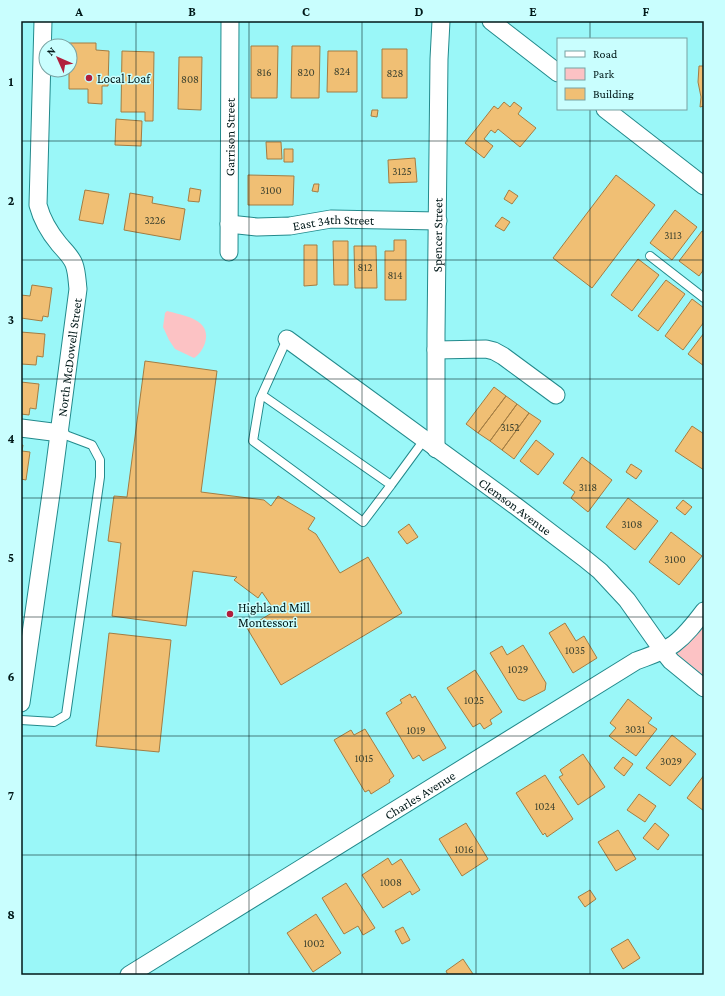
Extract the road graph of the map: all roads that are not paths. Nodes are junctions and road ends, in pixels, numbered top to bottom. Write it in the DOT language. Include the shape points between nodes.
graph roads {
  1 [pos="43,21"];
  2 [pos="230,21"];
  3 [pos="441,21"];
  4 [pos="491,21"];
  5 [pos="557,72"];
  6 [pos="606,110"];
  7 [pos="704,186"];
  8 [pos="438,221"];
  9 [pos="229,224"];
  10 [pos="229,252"];
  11 [pos="650,256"];
  12 [pos="704,298"];
  13 [pos="287,339"];
  14 [pos="436,350"];
  15 [pos="262,395"];
  16 [pos="556,395"];
  17 [pos="21,428"];
  18 [pos="60,433"];
  19 [pos="430,444"];
  20 [pos="391,485"];
  21 [pos="704,611"];
  22 [pos="662,651"];
  23 [pos="704,688"];
  24 [pos="21,703"];
  25 [pos="21,720"];
  26 [pos="129,975"];
  1 -- 18 [label="street, North McDowell Street" via="38,205 46,227 74,263 78,289"];
  2 -- 9 [label="street, Garrison Street"];
  3 -- 8 [label="street, Spencer Street"];
  4 -- 5 [label="street"];
  6 -- 7 [label="street"];
  8 -- 9 [label="street, East 34th Street" via="331,219 290,226 257,227"];
  8 -- 14 [label="street, Spencer Street"];
  9 -- 10 [label="street, Garrison Street"];
  11 -- 12 [label="lane"];
  13 -- 15 [label="lane"];
  13 -- 19 [label="street, Clemson Avenue"];
  14 -- 16 [label="street" via="494,351"];
  14 -- 19 [label="street, Spencer Street"];
  15 -- 20 [label="lane"];
  15 -- 20 [label="lane" via="253,441 363,522"];
  17 -- 18 [label="street"];
  18 -- 24 [label="street, North McDowell Street"];
  18 -- 25 [label="lane" via="92,445 100,460 100,477 66,715 54,722"];
  19 -- 20 [label="lane"];
  19 -- 22 [label="street, Clemson Avenue" via="600,571 627,600"];
  21 -- 22 [label="street, Charles Avenue" via="675,644"];
  22 -- 23 [label="street, Clemson Avenue"];
  22 -- 26 [label="street, Charles Avenue" via="636,661"];
}
